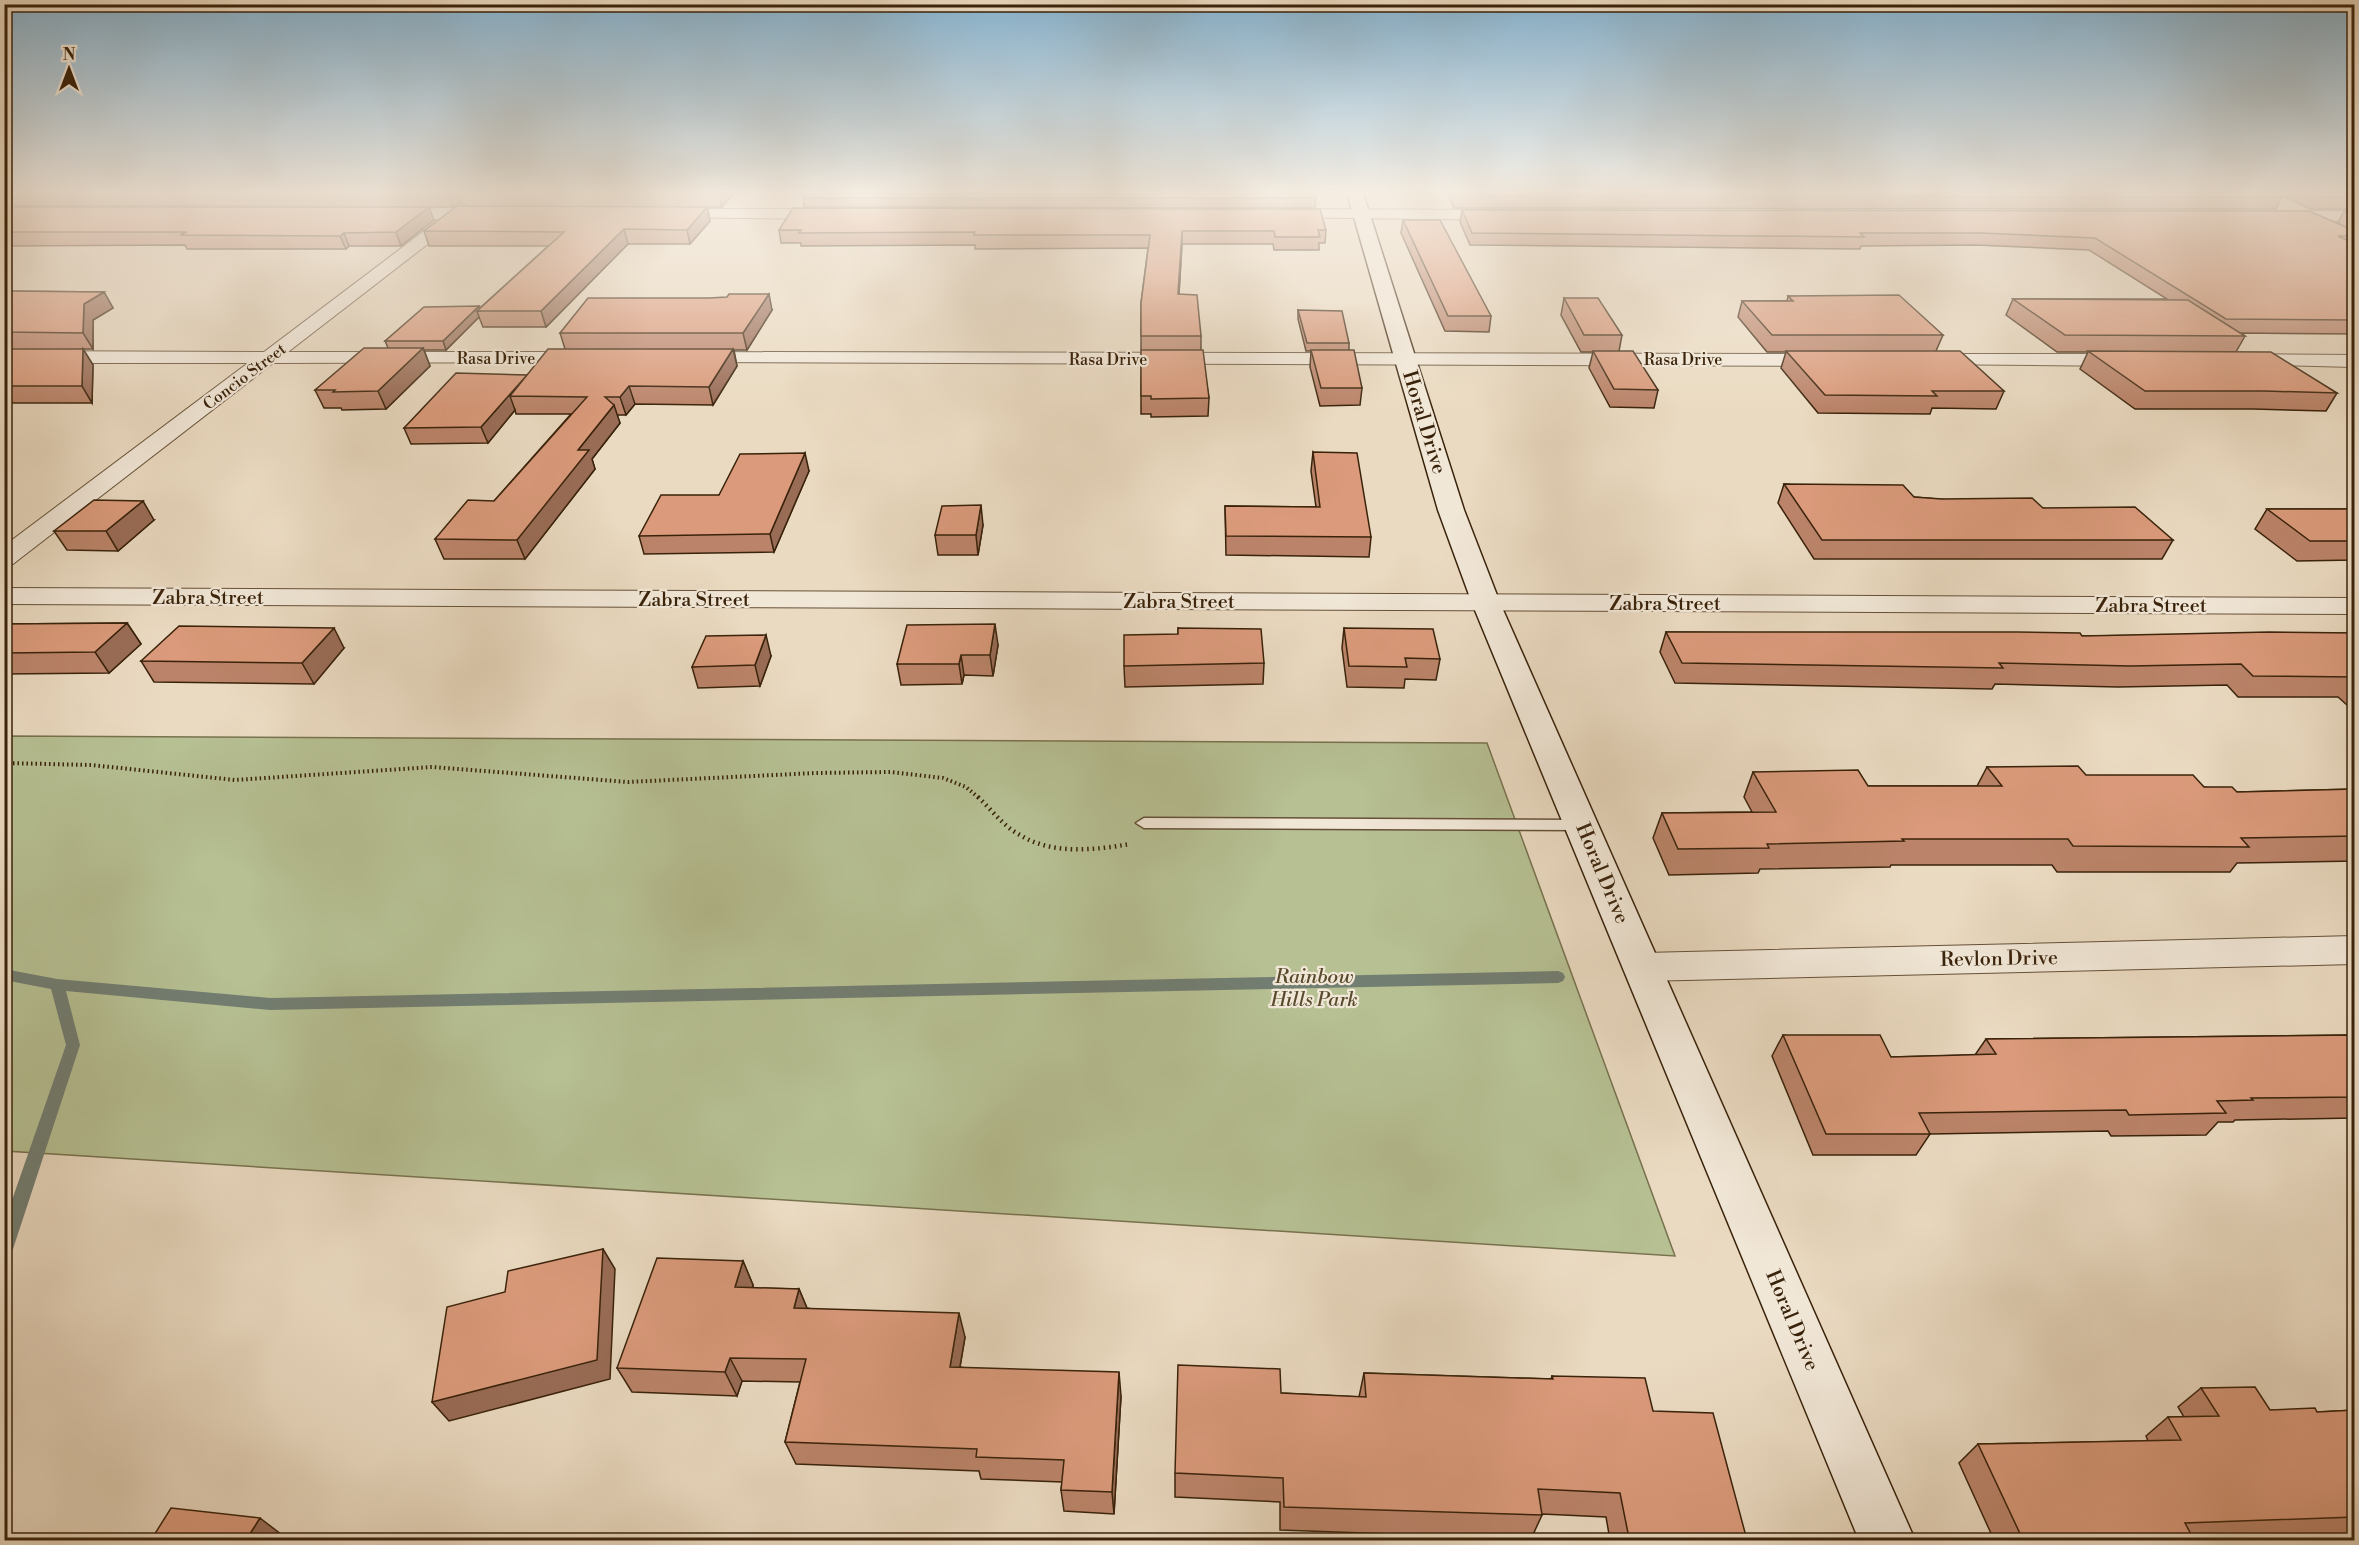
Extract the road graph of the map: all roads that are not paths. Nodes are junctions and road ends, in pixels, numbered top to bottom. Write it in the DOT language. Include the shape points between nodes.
graph roads {
  1 [pos="390,265"];
  2 [pos="1378,265"];
  3 [pos="4,357"];
  4 [pos="267,358"];
  5 [pos="604,358"];
  6 [pos="676,358"];
  7 [pos="1406,359"];
  8 [pos="1845,360"];
  9 [pos="1904,360"];
  10 [pos="2141,360"];
  11 [pos="2224,360"];
  12 [pos="2355,361"];
  13 [pos="4,559"];
  14 [pos="4,596"];
  15 [pos="1486,603"];
  16 [pos="2355,606"];
  17 [pos="1144,824"];
  18 [pos="1582,825"];
  19 [pos="2355,950"];
  20 [pos="1644,967"];
  21 [pos="1887,1540"];
  1 -- 4 [label="street, Concio Street"];
  2 -- 7 [label="street, Horal Drive"];
  3 -- 4 [label="street, Rasa Drive"];
  4 -- 5 [label="street, Rasa Drive"];
  4 -- 13 [label="street, Concio Street"];
  6 -- 7 [label="street, Rasa Drive"];
  7 -- 8 [label="street, Rasa Drive"];
  7 -- 15 [label="street, Horal Drive" via="1451,510"];
  9 -- 10 [label="street"];
  11 -- 12 [label="street"];
  14 -- 15 [label="street, Zabra Street"];
  15 -- 16 [label="street, Zabra Street"];
  15 -- 18 [label="street, Horal Drive"];
  17 -- 18 [label="lane"];
  18 -- 20 [label="street, Horal Drive"];
  19 -- 20 [label="street, Revlon Drive"];
  20 -- 21 [label="street, Horal Drive"];
}
